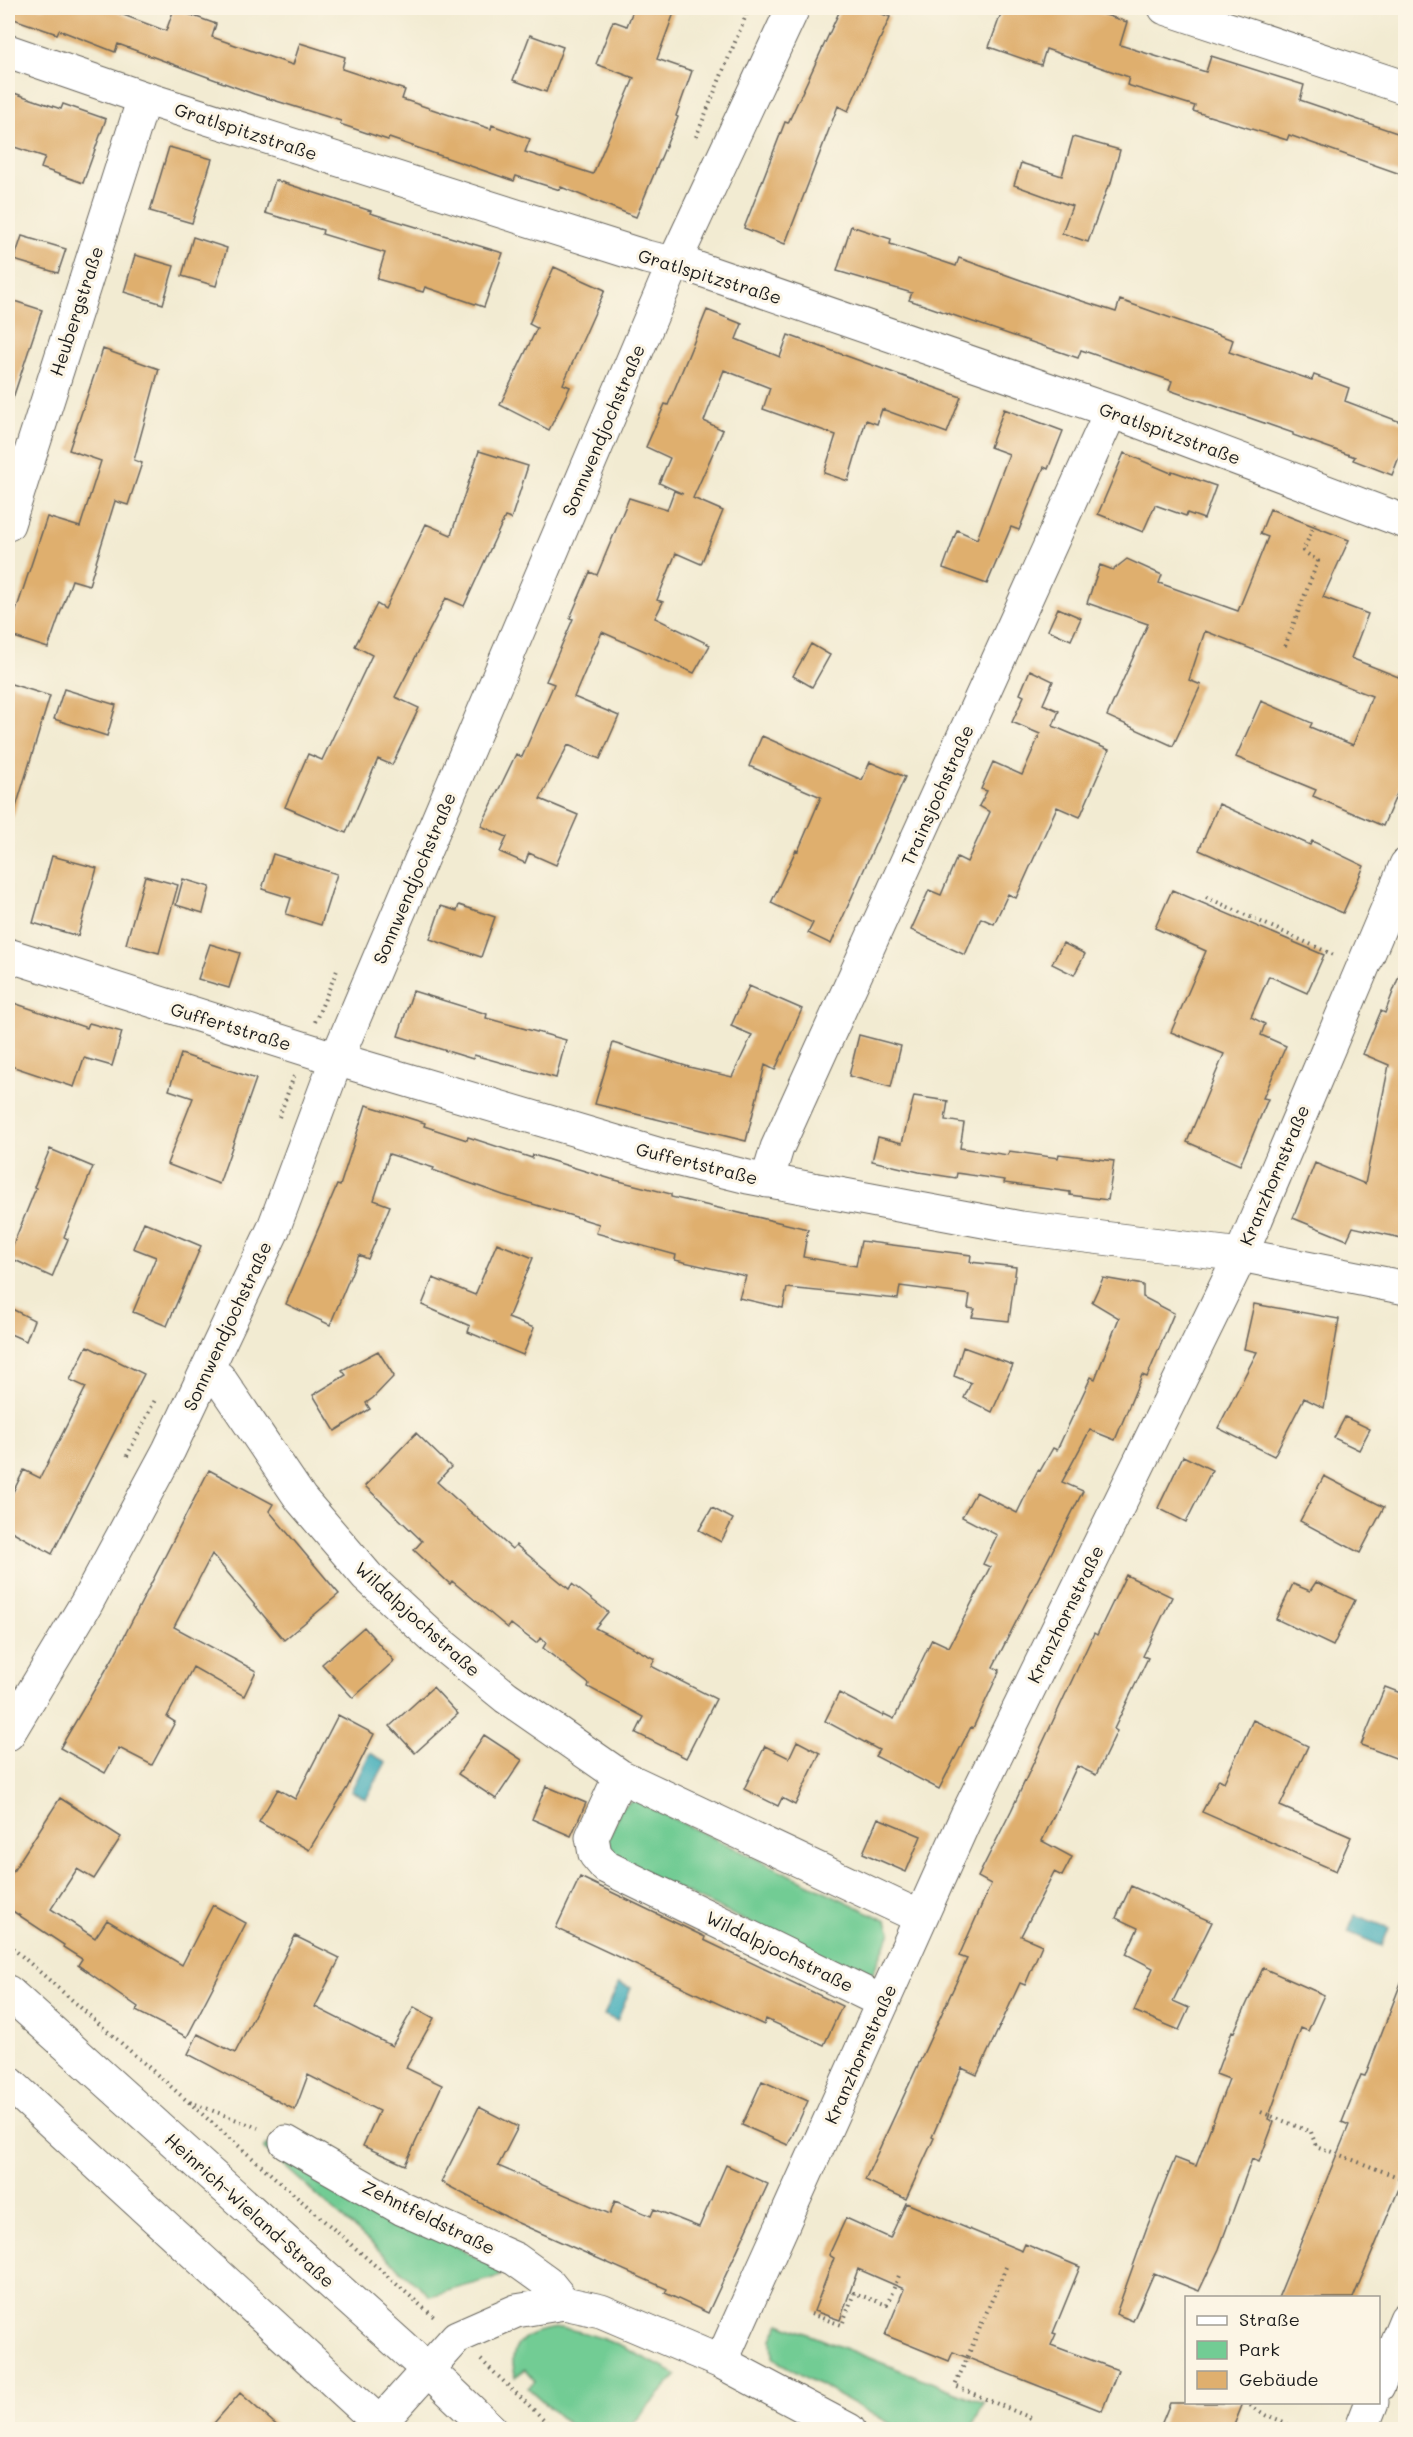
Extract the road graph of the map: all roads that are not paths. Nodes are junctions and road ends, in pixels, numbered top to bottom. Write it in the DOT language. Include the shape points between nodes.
graph roads {
  1 [pos="793,8"];
  2 [pos="1165,8"];
  3 [pos="8,51"];
  4 [pos="1406,88"];
  5 [pos="144,98"];
  6 [pos="674,263"];
  7 [pos="1111,411"];
  8 [pos="1406,522"];
  9 [pos="8,524"];
  10 [pos="1406,865"];
  11 [pos="8,955"];
  12 [pos="337,1058"];
  13 [pos="767,1181"];
  14 [pos="1240,1255"];
  15 [pos="1406,1288"];
  16 [pos="207,1370"];
  17 [pos="8,1734"];
  18 [pos="620,1776"];
  19 [pos="920,1917"];
  20 [pos="8,1992"];
  21 [pos="884,2002"];
  22 [pos="8,2082"];
  23 [pos="286,2142"];
  24 [pos="564,2303"];
  25 [pos="1406,2319"];
  26 [pos="721,2362"];
  27 [pos="428,2370"];
  28 [pos="1380,2381"];
  29 [pos="1372,2404"];
  30 [pos="384,2426"];
  31 [pos="491,2430"];
  32 [pos="849,2430"];
  33 [pos="1361,2430"];
  1 -- 6 [label="street, Sonnwendjochstraße"];
  2 -- 4 [label="street"];
  3 -- 5 [label="street, Gratlspitzstraße"];
  5 -- 6 [label="street, Gratlspitzstraße"];
  5 -- 9 [label="street, Heubergstraße"];
  6 -- 7 [label="street, Gratlspitzstraße"];
  6 -- 12 [label="street, Sonnwendjochstraße"];
  7 -- 8 [label="street, Gratlspitzstraße"];
  7 -- 13 [label="street, Trainsjochstraße" via="777,1148"];
  10 -- 14 [label="street, Kranzhornstraße"];
  11 -- 12 [label="street, Guffertstraße"];
  12 -- 13 [label="street, Guffertstraße" via="664,1156"];
  12 -- 16 [label="street, Sonnwendjochstraße" via="273,1230"];
  13 -- 14 [label="street, Guffertstraße" via="1021,1228"];
  14 -- 15 [label="street, Guffertstraße"];
  14 -- 19 [label="street, Kranzhornstraße"];
  16 -- 17 [label="street, Sonnwendjochstraße" via="87,1604"];
  16 -- 18 [label="street, Wildalpjochstraße" via="219,1378 301,1499 367,1576 506,1697"];
  18 -- 19 [label="street, Wildalpjochstraße"];
  18 -- 21 [label="street, Wildalpjochstraße" via="592,1837 595,1854 606,1867"];
  19 -- 21 [label="street, Kranzhornstraße"];
  20 -- 27 [label="street, Heinrich-Wieland-Straße"];
  21 -- 26 [label="street, Kranzhornstraße"];
  22 -- 30 [label="street"];
  23 -- 24 [label="street, Zehntfeldstraße" via="403,2209 515,2259 547,2282"];
  24 -- 26 [label="street" via="601,2311"];
  24 -- 27 [label="street" via="516,2311 457,2337"];
  25 -- 28 [label="street"];
  26 -- 32 [label="street"];
  27 -- 30 [label="street"];
  27 -- 31 [label="street, Heinrich-Wieland-Straße"];
  29 -- 33 [label="street"];
}
